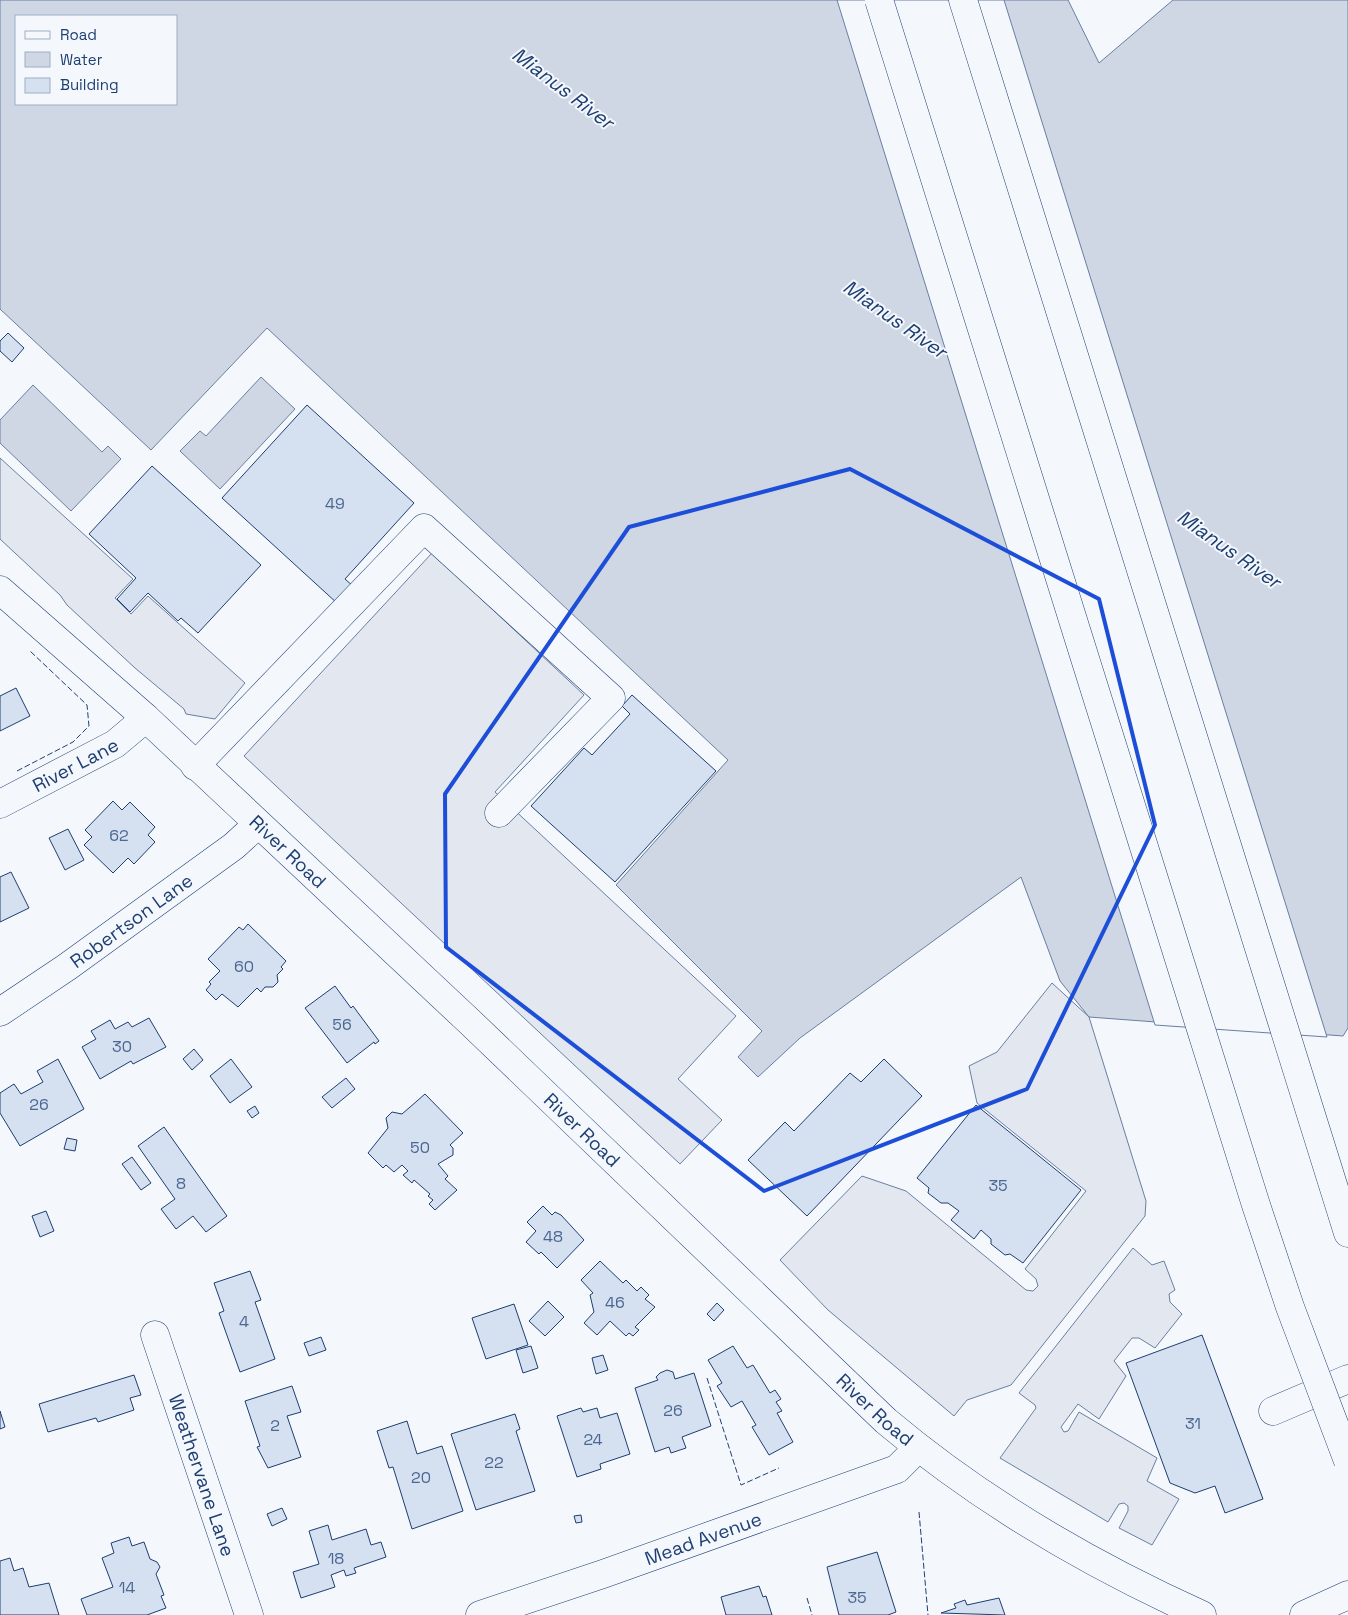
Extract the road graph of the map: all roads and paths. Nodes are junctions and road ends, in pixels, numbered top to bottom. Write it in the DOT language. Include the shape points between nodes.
graph roads {
  1 [pos="879,0"];
  2 [pos="963,0"];
  3 [pos="0,590"];
  4 [pos="146,718"];
  5 [pos="195,766"];
  6 [pos="0,804"];
  7 [pos="499,813"];
  8 [pos="258,824"];
  9 [pos="0,1012"];
  10 [pos="1348,1233"];
  11 [pos="156,1335"];
  12 [pos="1348,1379"];
  13 [pos="1273,1410"];
  14 [pos="918,1448"];
  15 [pos="1348,1461"];
  16 [pos="1348,1595"];
  17 [pos="249,1615"];
  18 [pos="480,1615"];
  19 [pos="1202,1615"];
  20 [pos="1304,1615"];
  1 -- 15 [label="main road, bridge" via="1256,1205"];
  2 -- 10 [label="main road"];
  3 -- 4 [label="main road, River Road"];
  4 -- 5 [label="main road, River Road"];
  4 -- 6 [label="main road, River Lane" via="116,744"];
  5 -- 7 [label="main road" via="424,528 611,698"];
  5 -- 8 [label="main road, River Road"];
  8 -- 9 [label="main road, Robertson Lane" via="234,846"];
  8 -- 14 [label="main road, River Road"];
  11 -- 17 [label="main road, Weathervane Lane"];
  12 -- 13 [label="main road"];
  14 -- 18 [label="main road, Mead Avenue" via="897,1469"];
  14 -- 19 [label="main road, River Road" via="1102,1567"];
  16 -- 20 [label="main road"];
}
